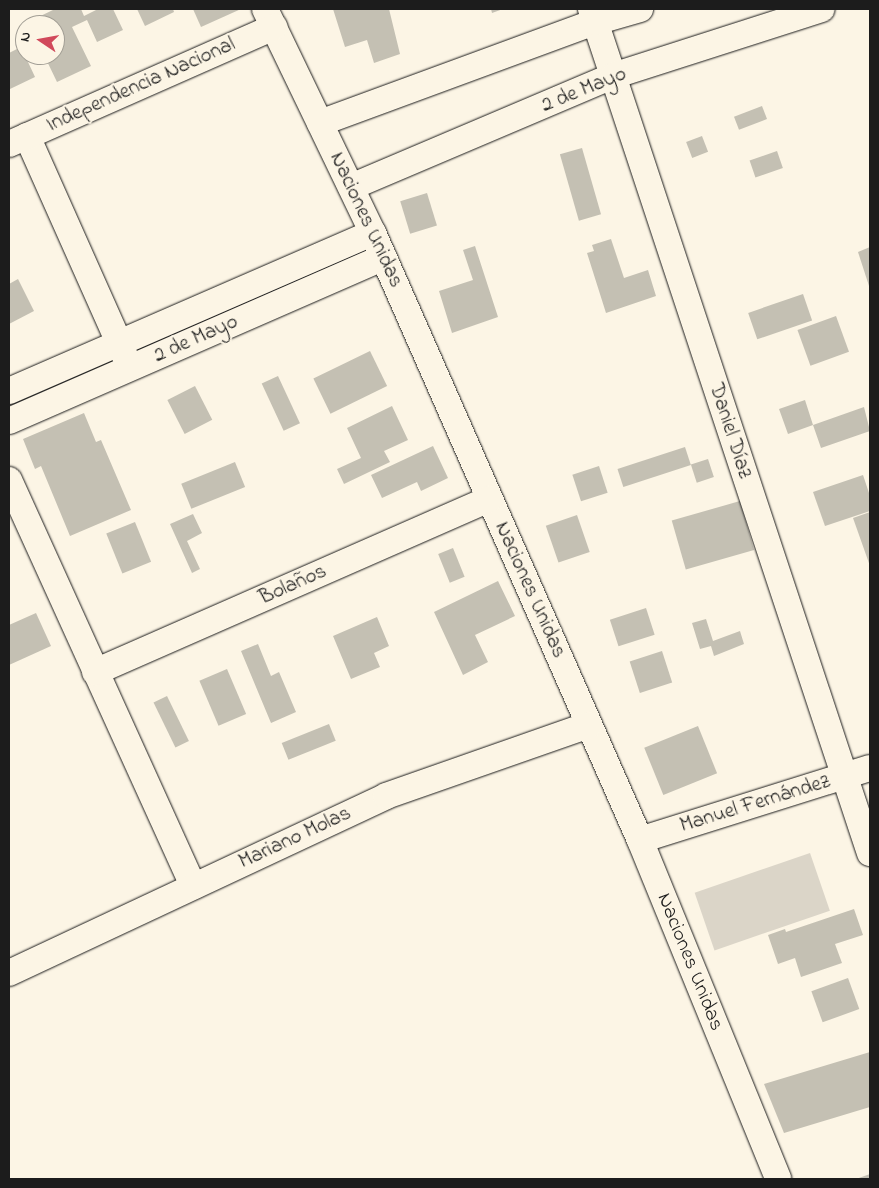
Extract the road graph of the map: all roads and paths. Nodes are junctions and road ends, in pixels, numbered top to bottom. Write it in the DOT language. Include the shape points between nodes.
graph roads {
  1 [pos="640,9"];
  2 [pos="822,9"];
  3 [pos="593,16"];
  4 [pos="269,18"];
  5 [pos="613,76"];
  6 [pos="320,122"];
  7 [pos="18,140"];
  8 [pos="352,187"];
  9 [pos="373,233"];
  10 [pos="384,257"];
  11 [pos="119,343"];
  12 [pos="130,368"];
  13 [pos="9,391"];
  14 [pos="9,420"];
  15 [pos="9,480"];
  16 [pos="490,499"];
  17 [pos="96,672"];
  18 [pos="589,725"];
  19 [pos="870,768"];
  20 [pos="844,776"];
  21 [pos="640,840"];
  22 [pos="870,853"];
  23 [pos="193,886"];
  24 [pos="9,973"];
  25 [pos="778,1179"];
  1 -- 3 [label="street"];
  2 -- 5 [label="street, 2 de Mayo"];
  3 -- 5 [label="street, Daniel Díaz"];
  3 -- 6 [label="street"];
  4 -- 6 [label="street, Naciones Unidas"];
  4 -- 7 [label="street, Independencia Nacional"];
  5 -- 8 [label="street, 2 de Mayo"];
  5 -- 20 [label="street, Daniel Díaz"];
  6 -- 8 [label="street, Naciones Unidas"];
  7 -- 11 [label="street"];
  8 -- 9 [label="street, Naciones Unidas"];
  9 -- 10 [label="street, Naciones Unidas"];
  9 -- 11 [label="street, 2 de Mayo"];
  10 -- 12 [label="street, 2 de Mayo"];
  10 -- 16 [label="street, Naciones Unidas"];
  11 -- 12 [label="street"];
  11 -- 13 [label="street, 2 de Mayo"];
  12 -- 14 [label="street, 2 de Mayo"];
  15 -- 17 [label="street"];
  16 -- 17 [label="street, Bolaños"];
  16 -- 18 [label="street, Naciones Unidas"];
  17 -- 23 [label="street"];
  18 -- 21 [label="street, Naciones Unidas"];
  18 -- 23 [label="street, Mariano Molas" via="386,796"];
  19 -- 20 [label="street, Manuel Fernández"];
  20 -- 21 [label="street, Manuel Fernández"];
  20 -- 22 [label="street, Daniel Díaz"];
  21 -- 25 [label="street, Naciones Unidas"];
  23 -- 24 [label="street, Mariano Molas"];
}
